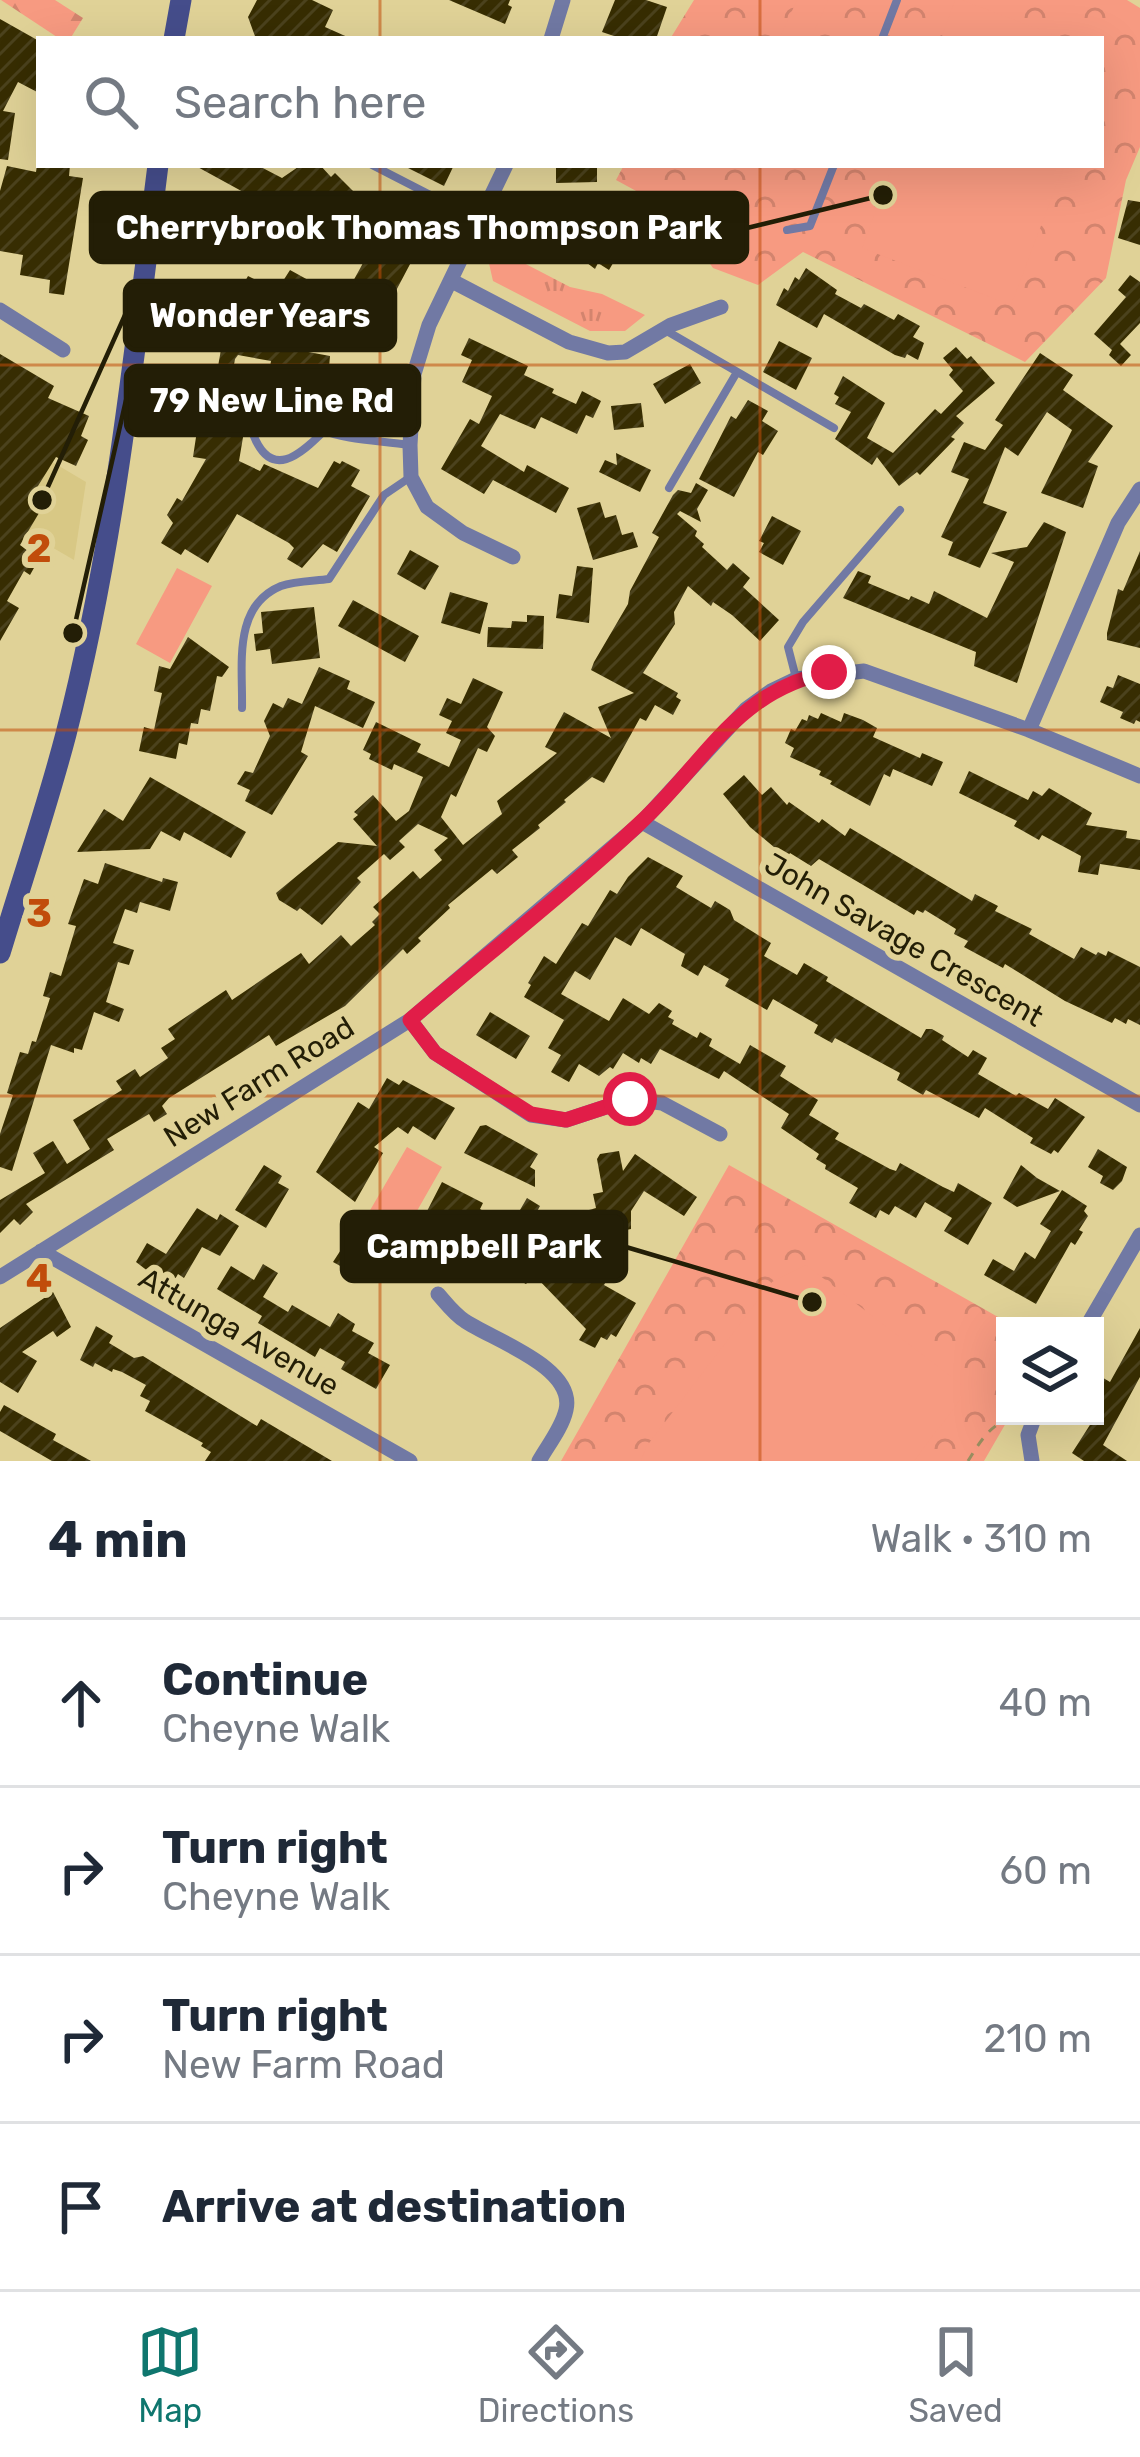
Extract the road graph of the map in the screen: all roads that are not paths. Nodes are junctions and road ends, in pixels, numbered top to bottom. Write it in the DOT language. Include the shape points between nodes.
graph roads {
  1 [pos="181,0"];
  2 [pos="563,0"];
  3 [pos="897,0"];
  4 [pos="175,36"];
  5 [pos="551,36"];
  6 [pos="883,36"];
  7 [pos="158,168"];
  8 [pos="378,168"];
  9 [pos="505,168"];
  10 [pos="833,168"];
  11 [pos="480,220"];
  12 [pos="787,230"];
  13 [pos="452,281"];
  14 [pos="722,307"];
  15 [pos="0,310"];
  16 [pos="664,329"];
  17 [pos="63,350"];
  18 [pos="737,372"];
  19 [pos="835,428"];
  20 [pos="324,430"];
  21 [pos="410,446"];
  22 [pos="411,477"];
  23 [pos="669,488"];
  24 [pos="1140,490"];
  25 [pos="900,510"];
  26 [pos="513,557"];
  27 [pos="796,679"];
  28 [pos="242,708"];
  29 [pos="1029,730"];
  30 [pos="1140,776"];
  31 [pos="642,822"];
  32 [pos="0,953"];
  33 [pos="410,1020"];
  34 [pos="1140,1105"];
  35 [pos="720,1134"];
  36 [pos="1140,1234"];
  37 [pos="41,1251"];
  38 [pos="0,1277"];
  39 [pos="438,1294"];
  40 [pos="1092,1317"];
  41 [pos="1032,1425"];
  42 [pos="410,1461"];
  43 [pos="539,1461"];
  44 [pos="1032,1461"];
  1 -- 4 [label="main road"];
  2 -- 5 [label="street"];
  3 -- 6 [label="lane"];
  7 -- 32 [label="main road" via="96,596 66,734"];
  8 -- 11 [label="lane"];
  9 -- 11 [label="street"];
  10 -- 12 [label="lane" via="810,226"];
  11 -- 13 [label="street"];
  13 -- 16 [label="street" via="593,351 625,352"];
  13 -- 21 [label="street" via="414,374"];
  14 -- 16 [label="street"];
  15 -- 17 [label="street"];
  16 -- 18 [label="lane"];
  18 -- 19 [label="lane"];
  18 -- 23 [label="lane"];
  20 -- 20 [label="lane" via="283,403 266,407 253,434 274,460 290,460"];
  20 -- 21 [label="lane"];
  21 -- 22 [label="street"];
  22 -- 26 [label="street" via="428,507"];
  22 -- 28 [label="lane" via="384,495 329,579 282,586 260,600 245,622"];
  24 -- 29 [label="street" via="1118,523"];
  25 -- 27 [label="lane" via="803,622 788,647"];
  27 -- 29 [label="street, New Farm Road" via="864,671"];
  27 -- 31 [label="street, New Farm Road" via="746,709"];
  29 -- 30 [label="street, New Farm Road"];
  31 -- 33 [label="street, New Farm Road"];
  31 -- 34 [label="street, John Savage Crescent"];
  33 -- 35 [label="street" via="435,1053 531,1114 566,1120 630,1099 662,1103"];
  33 -- 37 [label="street, New Farm Road"];
  36 -- 40 [label="street"];
  37 -- 38 [label="street, New Farm Road"];
  37 -- 42 [label="street, Attunga Avenue"];
  39 -- 43 [label="street" via="461,1318 560,1381 567,1405"];
  41 -- 44 [label="street"];
}
